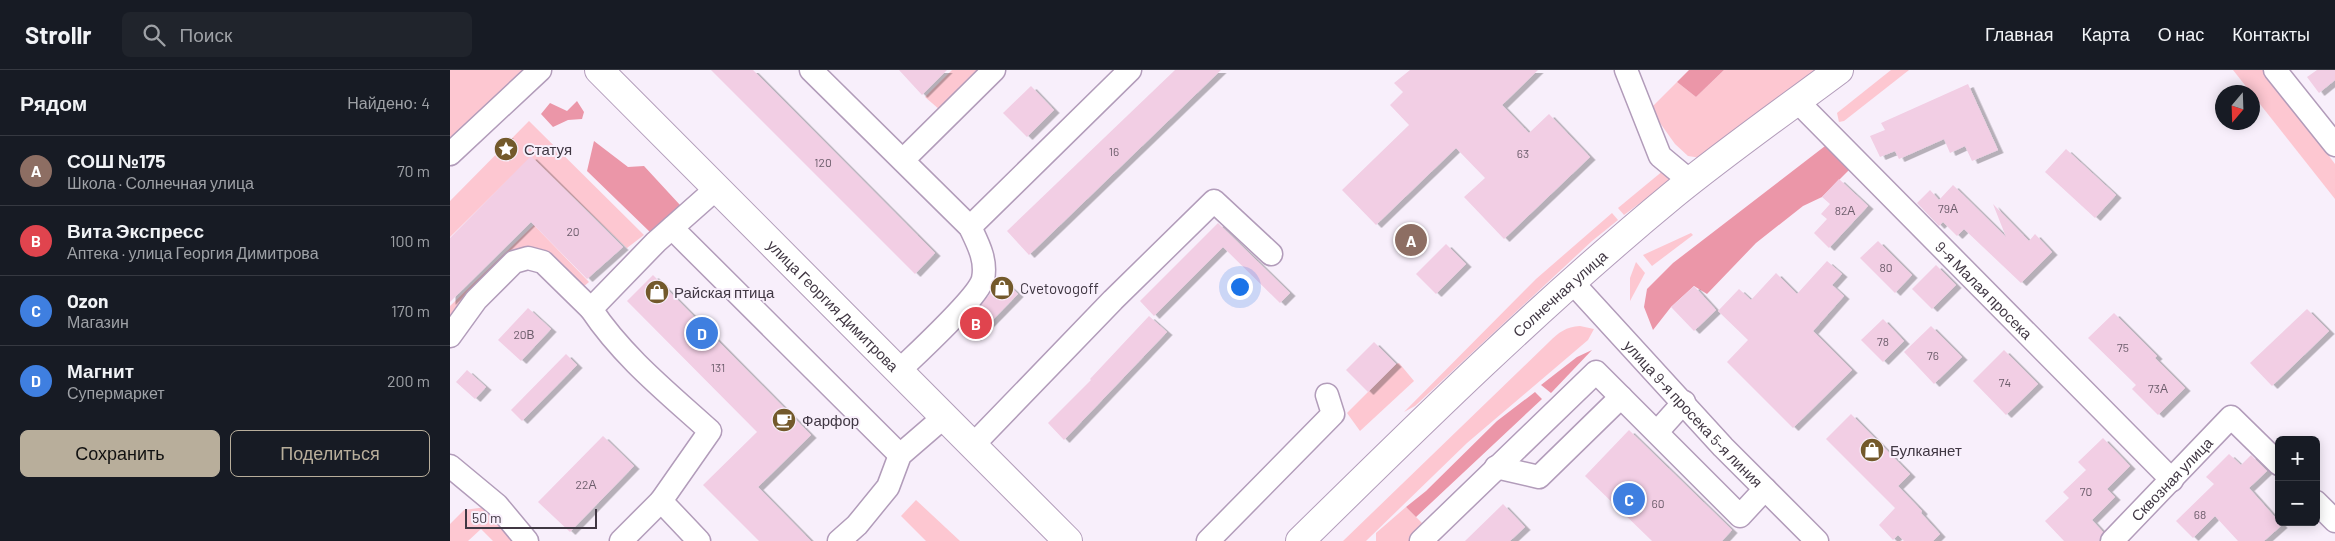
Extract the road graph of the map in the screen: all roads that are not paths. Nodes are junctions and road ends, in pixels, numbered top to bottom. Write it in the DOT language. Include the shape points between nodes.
graph roads {
  1 [pos="540,70"];
  2 [pos="599,70"];
  3 [pos="811,70"];
  4 [pos="994,70"];
  5 [pos="1130,70"];
  6 [pos="1626,70"];
  7 [pos="1839,70"];
  8 [pos="2275,70"];
  9 [pos="1798,101"];
  10 [pos="2335,144"];
  11 [pos="450,154"];
  12 [pos="902,160"];
  13 [pos="1690,181"];
  14 [pos="717,188"];
  15 [pos="672,228"];
  16 [pos="970,228"];
  17 [pos="1271,254"];
  18 [pos="1572,282"];
  19 [pos="591,309"];
  20 [pos="450,336"];
  21 [pos="899,371"];
  22 [pos="1327,395"];
  23 [pos="1621,397"];
  24 [pos="1684,402"];
  25 [pos="944,417"];
  26 [pos="1656,432"];
  27 [pos="973,445"];
  28 [pos="900,455"];
  29 [pos="2275,460"];
  30 [pos="450,466"];
  31 [pos="1496,467"];
  32 [pos="2172,480"];
  33 [pos="1765,489"];
  34 [pos="661,501"];
  35 [pos="2320,506"];
  36 [pos="2335,521"];
  37 [pos="527,541"];
  38 [pos="621,541"];
  39 [pos="699,541"];
  40 [pos="839,541"];
  41 [pos="1068,541"];
  42 [pos="1208,541"];
  43 [pos="1300,541"];
  44 [pos="1421,541"];
  45 [pos="1817,541"];
  46 [pos="2112,541"];
  1 -- 11 [label="street"];
  2 -- 14 [label="main road, улица Георгия Димитрова"];
  3 -- 12 [label="street"];
  4 -- 12 [label="street"];
  5 -- 16 [label="street"];
  6 -- 13 [label="street" via="1660,156"];
  7 -- 9 [label="main road, Солнечная улица"];
  8 -- 10 [label="street"];
  9 -- 13 [label="main road, Солнечная улица"];
  9 -- 32 [label="street, 9-я Малая просека"];
  12 -- 16 [label="street"];
  13 -- 18 [label="main road, Солнечная улица"];
  14 -- 15 [label="street"];
  14 -- 21 [label="main road, улица Георгия Димитрова"];
  15 -- 19 [label="street"];
  15 -- 28 [label="street"];
  16 -- 21 [label="street" via="983,254 982,280 964,305"];
  17 -- 27 [label="street" via="1214,202 1113,300"];
  18 -- 24 [label="street, улица 9-я просека 5-я линия"];
  18 -- 43 [label="main road, Солнечная улица" via="1522,326"];
  19 -- 20 [label="street" via="543,262 528,258 514,262 482,294"];
  19 -- 34 [label="street" via="609,336 638,366 710,431"];
  21 -- 25 [label="main road, улица Георгия Димитрова"];
  22 -- 42 [label="street" via="1333,414"];
  23 -- 26 [label="street"];
  23 -- 31 [label="street" via="1538,477"];
  23 -- 31 [label="street" via="1596,372"];
  24 -- 26 [label="street"];
  24 -- 33 [label="street, улица 9-я просека 5-я линия"];
  25 -- 27 [label="main road, улица Георгия Димитрова"];
  25 -- 28 [label="street"];
  26 -- 33 [label="street" via="1740,516"];
  27 -- 41 [label="main road, улица Георгия Димитрова"];
  28 -- 40 [label="street" via="888,488"];
  29 -- 32 [label="street, Сквозная улица" via="2231,417"];
  30 -- 37 [label="street" via="498,505"];
  31 -- 44 [label="street"];
  32 -- 46 [label="street, Сквозная улица"];
  33 -- 45 [label="street, улица 9-я просека 5-я линия"];
  34 -- 38 [label="street"];
  34 -- 39 [label="street"];
  35 -- 36 [label="street"];
}
